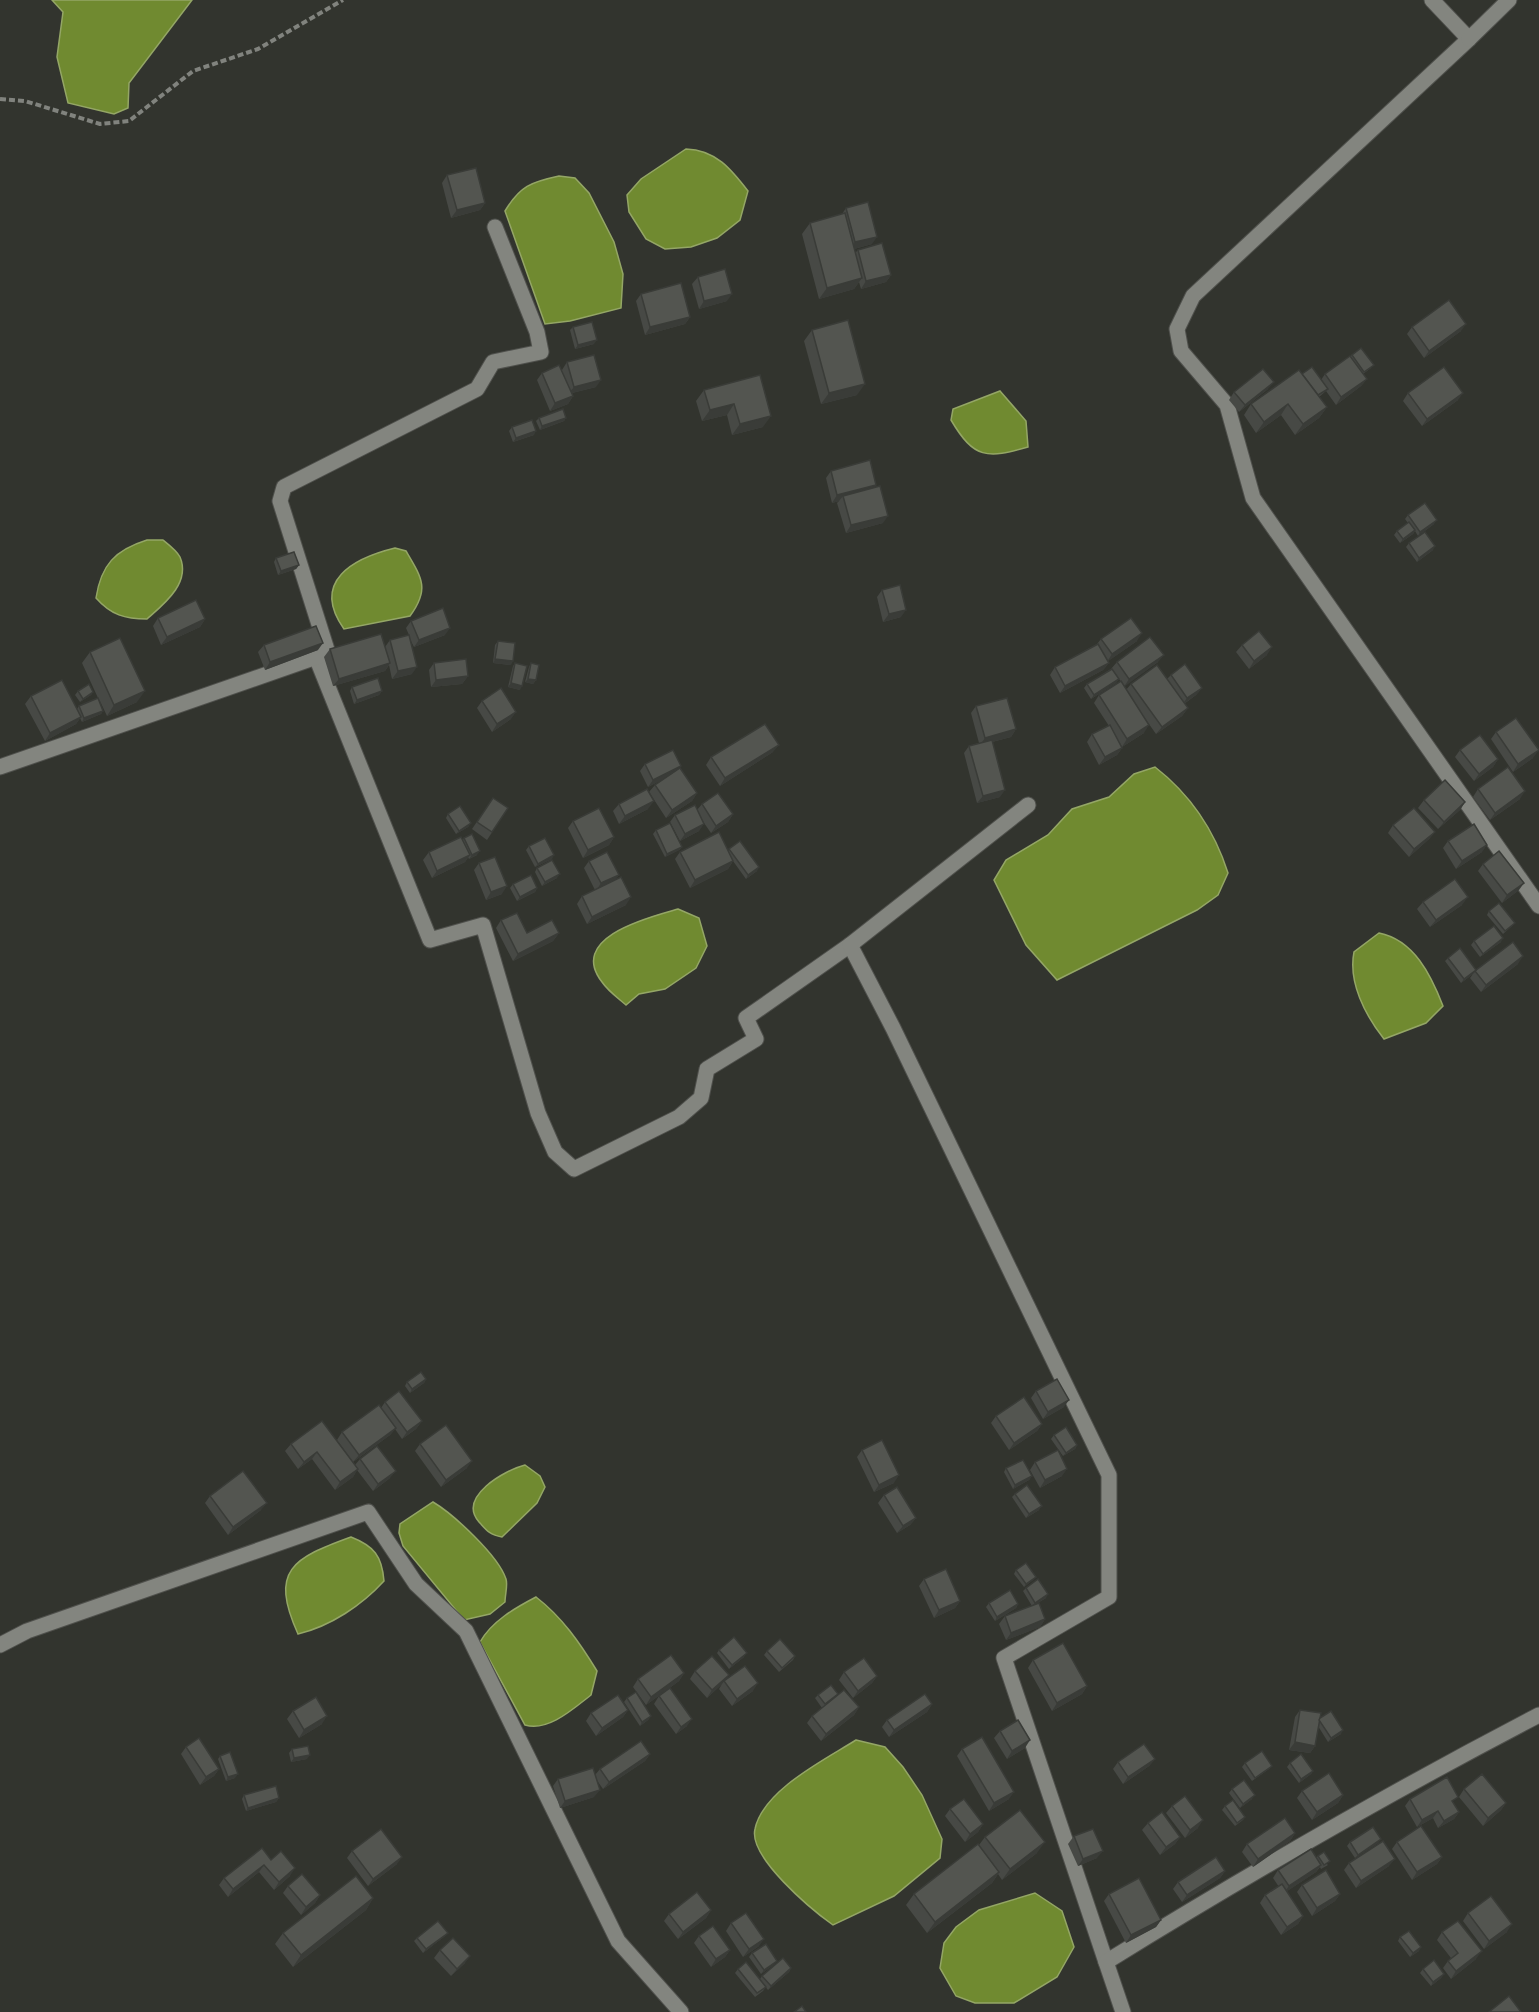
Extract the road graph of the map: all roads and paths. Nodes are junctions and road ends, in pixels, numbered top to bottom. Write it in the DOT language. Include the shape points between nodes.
graph roads {
  1 [pos="343,0"];
  2 [pos="1432,0"];
  3 [pos="1509,0"];
  4 [pos="1469,39"];
  5 [pos="0,99"];
  6 [pos="495,227"];
  7 [pos="316,657"];
  8 [pos="0,767"];
  9 [pos="1028,805"];
  10 [pos="1539,906"];
  11 [pos="850,945"];
  12 [pos="0,1644"];
  13 [pos="1539,1715"];
  14 [pos="1106,1962"];
  15 [pos="681,2012"];
  16 [pos="1123,2012"];
  1 -- 5 [label="path" via="258,49 193,70 129,121 100,124 25,101"];
  2 -- 4 [label="street"];
  3 -- 4 [label="street"];
  4 -- 10 [label="street" via="1193,296 1177,329 1181,351 1227,405 1253,498"];
  6 -- 7 [label="street" via="537,332 541,352 493,362 477,388 284,487 280,501 328,653"];
  7 -- 8 [label="street"];
  7 -- 11 [label="street" via="430,940 483,925 538,1113 555,1152 574,1169 679,1117 701,1098 707,1069 756,1039 746,1018"];
  9 -- 11 [label="street"];
  11 -- 14 [label="street" via="1108,1475 1109,1597 1004,1658"];
  12 -- 15 [label="street" via="27,1631 368,1512 416,1584 465,1631 618,1941"];
  13 -- 14 [label="street" via="1404,1787"];
  14 -- 16 [label="street"];
}
